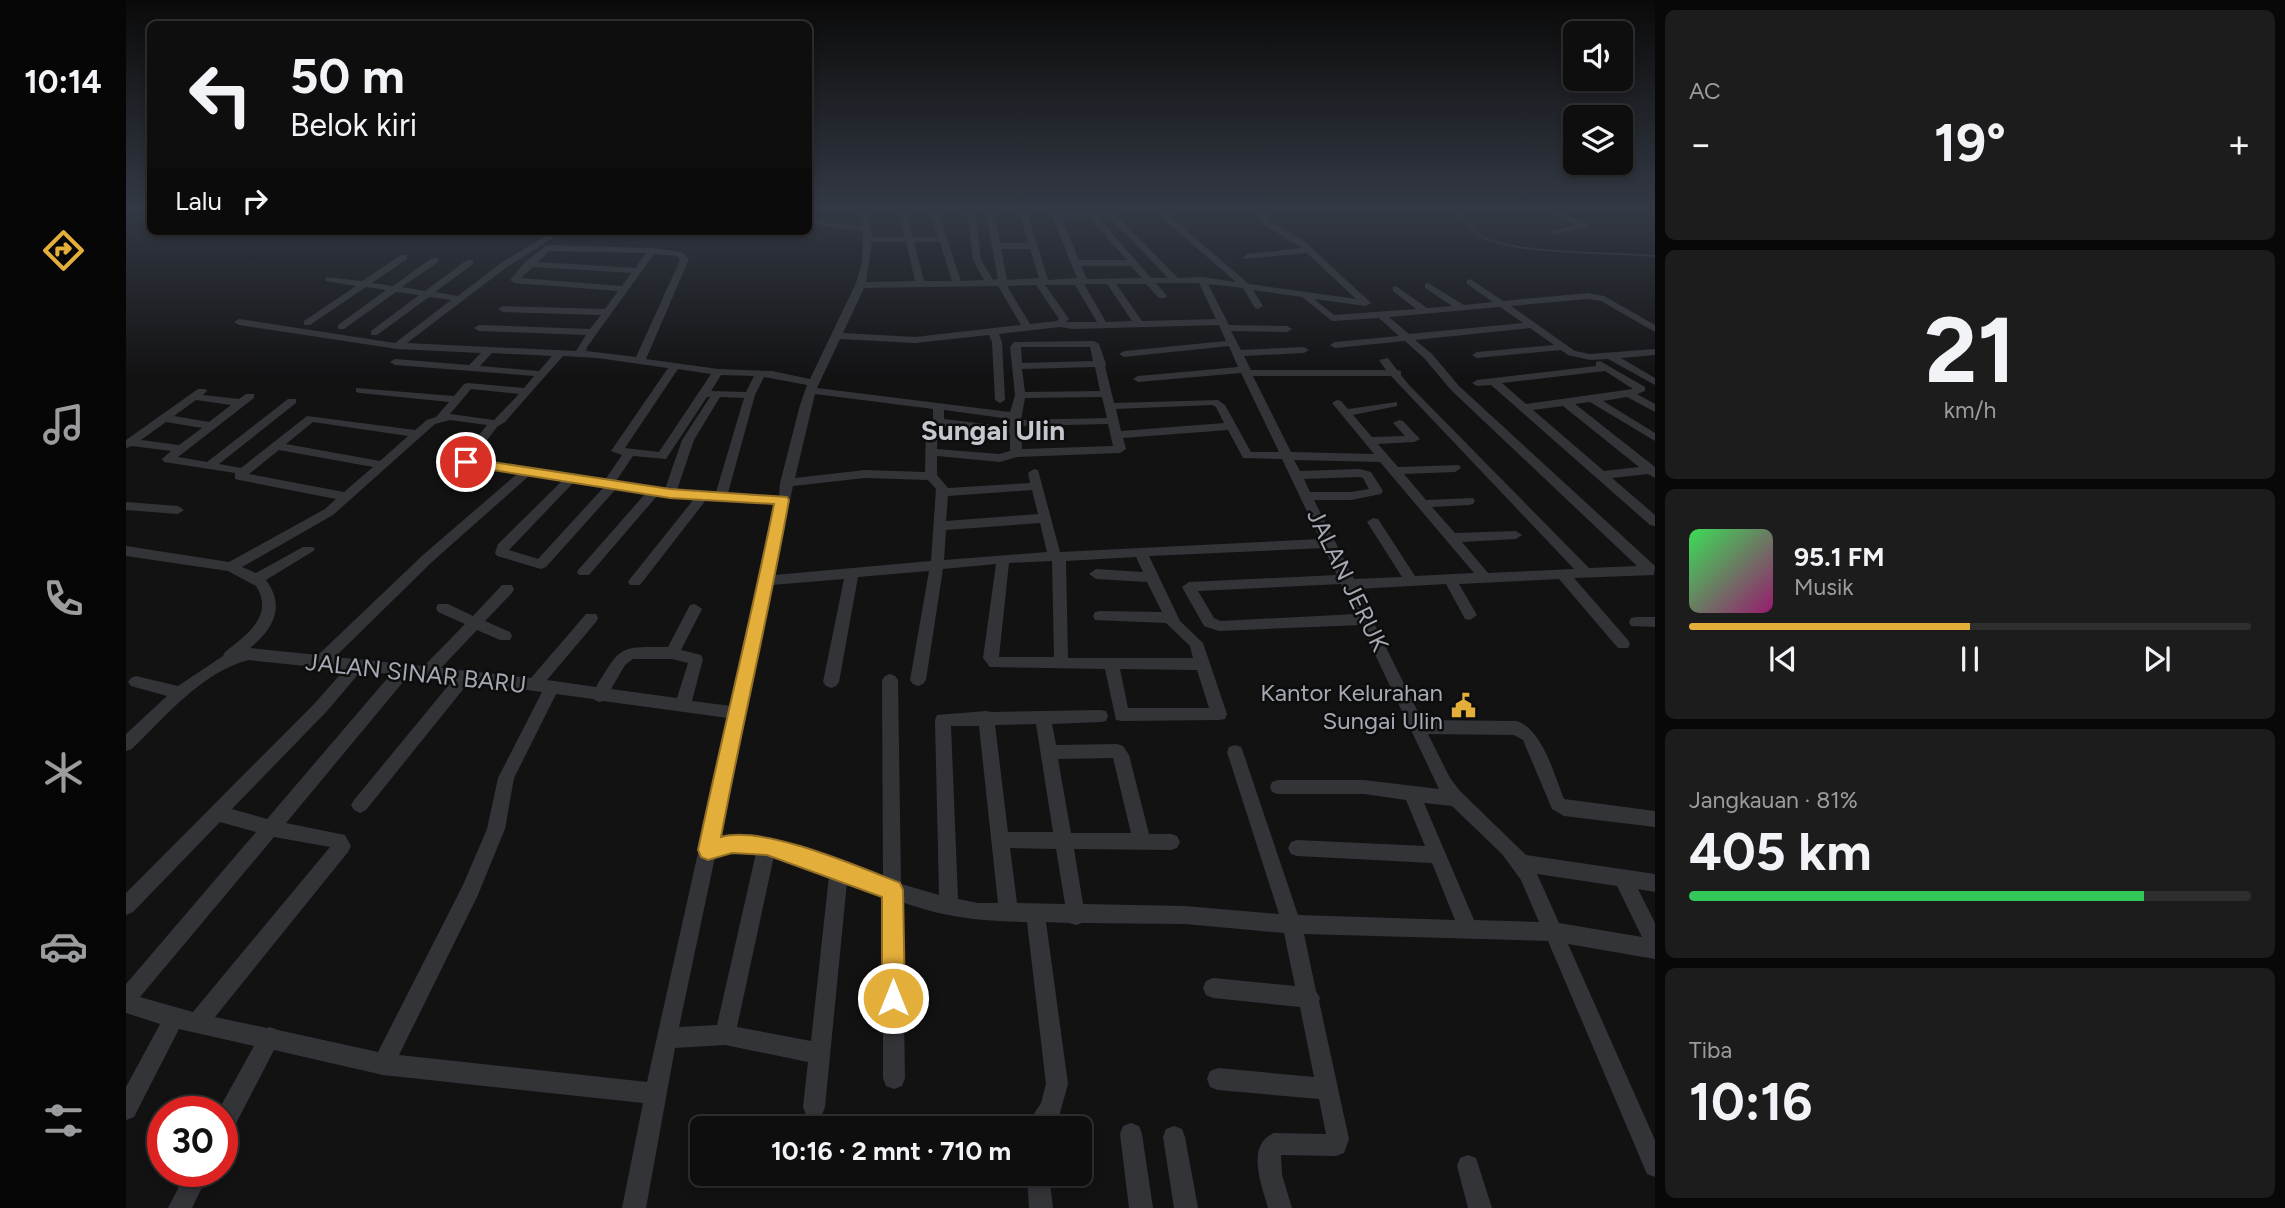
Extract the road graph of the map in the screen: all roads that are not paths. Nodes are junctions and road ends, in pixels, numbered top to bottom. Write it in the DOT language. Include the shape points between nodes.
graph roads {
  1 [pos="392,265"];
  2 [pos="428,265"];
  3 [pos="466,265"];
  4 [pos="504,265"];
  5 [pos="527,265"];
  6 [pos="550,265"];
  7 [pos="642,265"];
  8 [pos="682,265"];
  9 [pos="862,265"];
  10 [pos="916,265"];
  11 [pos="952,265"];
  12 [pos="982,265"];
  13 [pos="997,265"];
  14 [pos="1038,265"];
  15 [pos="1077,265"];
  16 [pos="1134,265"];
  17 [pos="1161,265"];
  18 [pos="1222,265"];
  19 [pos="1325,265"];
  20 [pos="638,271"];
  21 [pos="330,279"];
  22 [pos="1174,279"];
  23 [pos="1108,280"];
  24 [pos="1147,280"];
  25 [pos="1202,280"];
  26 [pos="997,281"];
  27 [pos="1041,281"];
  28 [pos="1080,281"];
  29 [pos="957,282"];
  30 [pos="1470,282"];
  31 [pos="364,284"];
  32 [pos="920,284"];
  33 [pos="859,285"];
  34 [pos="1246,286"];
  35 [pos="1428,286"];
  36 [pos="395,289"];
  37 [pos="625,289"];
  38 [pos="1396,289"];
  39 [pos="428,294"];
  40 [pos="1162,296"];
  41 [pos="1306,296"];
  42 [pos="461,299"];
  43 [pos="1366,303"];
  44 [pos="1502,304"];
  45 [pos="1258,306"];
  46 [pos="1461,307"];
  47 [pos="503,309"];
  48 [pos="555,309"];
  49 [pos="1426,311"];
  50 [pos="608,312"];
  51 [pos="1381,315"];
  52 [pos="239,322"];
  53 [pos="307,323"];
  54 [pos="1138,323"];
  55 [pos="1060,324"];
  56 [pos="1103,325"];
  57 [pos="1223,325"];
  58 [pos="1531,325"];
  59 [pos="1026,326"];
  60 [pos="341,327"];
  61 [pos="479,328"];
  62 [pos="534,329"];
  63 [pos="1287,329"];
  64 [pos="1655,329"];
  65 [pos="993,331"];
  66 [pos="594,332"];
  67 [pos="374,333"];
  68 [pos="839,336"];
  69 [pos="1405,336"];
  70 [pos="1335,345"];
  71 [pos="397,346"];
  72 [pos="1561,347"];
  73 [pos="1236,348"];
  74 [pos="490,349"];
  75 [pos="516,350"];
  76 [pos="1304,350"];
  77 [pos="561,352"];
  78 [pos="1655,352"];
  79 [pos="581,354"];
  80 [pos="1124,354"];
  81 [pos="1477,355"];
  82 [pos="1610,356"];
  83 [pos="1590,357"];
  84 [pos="1384,360"];
  85 [pos="640,361"];
  86 [pos="395,362"];
  87 [pos="1101,363"];
  88 [pos="675,366"];
  89 [pos="1018,366"];
  90 [pos="472,368"];
  91 [pos="1607,368"];
  92 [pos="1247,371"];
  93 [pos="718,372"];
  94 [pos="761,373"];
  95 [pos="1397,373"];
  96 [pos="541,374"];
  97 [pos="1138,379"];
  98 [pos="1493,381"];
  99 [pos="1655,382"];
  100 [pos="1477,383"];
  101 [pos="811,387"];
  102 [pos="360,390"];
  103 [pos="526,391"];
  104 [pos="703,394"];
  105 [pos="717,394"];
  106 [pos="1629,394"];
  107 [pos="750,396"];
  108 [pos="1020,396"];
  109 [pos="1591,398"];
  110 [pos="456,399"];
  111 [pos="1000,400"];
  112 [pos="1108,400"];
  113 [pos="292,401"];
  114 [pos="1565,402"];
  115 [pos="1337,403"];
  116 [pos="1393,404"];
  117 [pos="939,407"];
  118 [pos="1524,408"];
  119 [pos="1655,409"];
  120 [pos="1347,413"];
  121 [pos="164,418"];
  122 [pos="440,419"];
  123 [pos="1112,421"];
  124 [pos="938,422"];
  125 [pos="1015,423"];
  126 [pos="1399,424"];
  127 [pos="493,425"];
  128 [pos="211,426"];
  129 [pos="1231,426"];
  130 [pos="416,434"];
  131 [pos="1115,435"];
  132 [pos="1655,438"];
  133 [pos="1370,441"];
  134 [pos="128,443"];
  135 [pos="277,446"];
  136 [pos="181,449"];
  137 [pos="932,452"];
  138 [pos="629,453"];
  139 [pos="1016,453"];
  140 [pos="1288,455"];
  141 [pos="1384,458"];
  142 [pos="210,465"];
  143 [pos="383,465"];
  144 [pos="1455,468"];
  145 [pos="236,470"];
  146 [pos="1394,471"];
  147 [pos="1653,472"];
  148 [pos="525,473"];
  149 [pos="1298,475"];
  150 [pos="1601,475"];
  151 [pos="931,476"];
  152 [pos="570,480"];
  153 [pos="786,483"];
  154 [pos="609,486"];
  155 [pos="654,492"];
  156 [pos="941,492"];
  157 [pos="670,494"];
  158 [pos="1308,496"];
  159 [pos="348,497"];
  160 [pos="702,497"];
  161 [pos="721,497"];
  162 [pos="782,500"];
  163 [pos="1469,501"];
  164 [pos="1421,504"];
  165 [pos="126,506"];
  166 [pos="178,510"];
  167 [pos="1045,518"];
  168 [pos="1373,522"];
  169 [pos="1655,522"];
  170 [pos="939,526"];
  171 [pos="1516,535"];
  172 [pos="1451,538"];
  173 [pos="1331,543"];
  174 [pos="308,550"];
  175 [pos="126,551"];
  176 [pos="1140,551"];
  177 [pos="1057,556"];
  178 [pos="1003,559"];
  179 [pos="937,565"];
  180 [pos="231,567"];
  181 [pos="1652,570"];
  182 [pos="584,572"];
  183 [pos="852,573"];
  184 [pos="1096,574"];
  185 [pos="1587,574"];
  186 [pos="1563,575"];
  187 [pos="1152,576"];
  188 [pos="256,579"];
  189 [pos="1486,579"];
  190 [pos="767,580"];
  191 [pos="1451,581"];
  192 [pos="635,582"];
  193 [pos="1349,582"];
  194 [pos="1412,582"];
  195 [pos="508,589"];
  196 [pos="443,608"];
  197 [pos="695,609"];
  198 [pos="1470,615"];
  199 [pos="1100,616"];
  200 [pos="591,618"];
  201 [pos="1171,618"];
  202 [pos="1366,619"];
  203 [pos="477,621"];
  204 [pos="1636,622"];
  205 [pos="1655,622"];
  206 [pos="505,636"];
  207 [pos="1623,644"];
  208 [pos="672,653"];
  209 [pos="229,657"];
  210 [pos="1061,661"];
  211 [pos="321,662"];
  212 [pos="1111,662"];
  213 [pos="358,664"];
  214 [pos="1203,664"];
  215 [pos="405,669"];
  216 [pos="429,672"];
  217 [pos="465,676"];
  218 [pos="890,680"];
  219 [pos="918,680"];
  220 [pos="136,682"];
  221 [pos="831,682"];
  222 [pos="542,687"];
  223 [pos="182,693"];
  224 [pos="599,696"];
  225 [pos="683,706"];
  226 [pos="736,713"];
  227 [pos="1100,716"];
  228 [pos="986,717"];
  229 [pos="1044,717"];
  230 [pos="1419,727"];
  231 [pos="126,744"];
  232 [pos="1049,752"];
  233 [pos="1235,752"];
  234 [pos="1278,787"];
  235 [pos="1412,794"];
  236 [pos="1454,799"];
  237 [pos="359,805"];
  238 [pos="217,813"];
  239 [pos="1655,819"];
  240 [pos="270,828"];
  241 [pos="1000,840"];
  242 [pos="1064,841"];
  243 [pos="1142,842"];
  244 [pos="1171,842"];
  245 [pos="767,845"];
  246 [pos="1297,848"];
  247 [pos="708,850"];
  248 [pos="1438,855"];
  249 [pos="1521,863"];
  250 [pos="839,870"];
  251 [pos="1623,879"];
  252 [pos="1655,883"];
  253 [pos="892,890"];
  254 [pos="126,906"];
  255 [pos="949,907"];
  256 [pos="1009,914"];
  257 [pos="1036,916"];
  258 [pos="1076,916"];
  259 [pos="1292,924"];
  260 [pos="1469,931"];
  261 [pos="1554,932"];
  262 [pos="1655,946"];
  263 [pos="1213,988"];
  264 [pos="1310,998"];
  265 [pos="126,1001"];
  266 [pos="174,1018"];
  267 [pos="199,1021"];
  268 [pos="725,1035"];
  269 [pos="270,1037"];
  270 [pos="666,1038"];
  271 [pos="818,1053"];
  272 [pos="383,1064"];
  273 [pos="894,1078"];
  274 [pos="1218,1079"];
  275 [pos="1329,1089"];
  276 [pos="657,1094"];
  277 [pos="238,1097"];
  278 [pos="814,1107"];
  279 [pos="126,1109"];
  280 [pos="1043,1116"];
  281 [pos="1131,1134"];
  282 [pos="1174,1137"];
  283 [pos="1468,1166"];
  284 [pos="1655,1166"];
  285 [pos="1039,1186"];
  286 [pos="191,1187"];
  287 [pos="180,1208"];
  288 [pos="634,1208"];
  289 [pos="1041,1208"];
  290 [pos="1142,1208"];
  291 [pos="1186,1208"];
  292 [pos="1280,1208"];
  293 [pos="1480,1208"];
  1 -- 31 [label="street"];
  2 -- 36 [label="street"];
  3 -- 39 [label="street"];
  4 -- 42 [label="street"];
  5 -- 37 [label="street" via="514,282"];
  6 -- 20 [label="street"];
  7 -- 20 [label="street"];
  8 -- 85 [label="street"];
  9 -- 33 [label="street"];
  10 -- 32 [label="street"];
  11 -- 29 [label="street"];
  12 -- 26 [label="street"];
  13 -- 26 [label="street"];
  14 -- 27 [label="street"];
  15 -- 28 [label="street"];
  16 -- 24 [label="street"];
  17 -- 22 [label="street"];
  18 -- 34 [label="street"];
  19 -- 43 [label="street"];
  20 -- 37 [label="street"];
  21 -- 31 [label="street"];
  22 -- 24 [label="street"];
  22 -- 25 [label="street"];
  23 -- 24 [label="street"];
  23 -- 28 [label="street"];
  23 -- 54 [label="street"];
  24 -- 40 [label="street"];
  25 -- 34 [label="street"];
  25 -- 57 [label="street, JALAN JERUK"];
  26 -- 27 [label="street"];
  26 -- 29 [label="street"];
  26 -- 59 [label="street"];
  27 -- 28 [label="street"];
  27 -- 55 [label="street" via="1064,319"];
  28 -- 56 [label="street"];
  29 -- 32 [label="street"];
  30 -- 44 [label="street"];
  31 -- 36 [label="street"];
  31 -- 53 [label="street"];
  32 -- 33 [label="street"];
  33 -- 68 [label="street"];
  34 -- 41 [label="street"];
  34 -- 45 [label="street"];
  35 -- 46 [label="street"];
  36 -- 39 [label="street"];
  36 -- 60 [label="street"];
  37 -- 50 [label="street"];
  38 -- 49 [label="street"];
  39 -- 42 [label="street"];
  39 -- 67 [label="street"];
  41 -- 43 [label="street"];
  41 -- 51 [label="street" via="1332,318"];
  42 -- 71 [label="street"];
  43 -- 51 [label="street"];
  44 -- 46 [label="street"];
  44 -- 58 [label="street"];
  44 -- 64 [label="street" via="1592,296"];
  46 -- 49 [label="street"];
  47 -- 48 [label="street"];
  48 -- 50 [label="street"];
  48 -- 62 [label="street"];
  49 -- 51 [label="street"];
  50 -- 66 [label="street"];
  51 -- 69 [label="street"];
  52 -- 71 [label="street"];
  54 -- 56 [label="street"];
  54 -- 57 [label="street"];
  55 -- 56 [label="street"];
  55 -- 59 [label="street"];
  57 -- 63 [label="street"];
  57 -- 73 [label="street, JALAN JERUK"];
  58 -- 69 [label="street"];
  58 -- 72 [label="street"];
  59 -- 65 [label="street"];
  61 -- 62 [label="street"];
  62 -- 66 [label="street"];
  62 -- 75 [label="street"];
  65 -- 68 [label="street" via="915,340"];
  65 -- 111 [label="street"];
  66 -- 79 [label="street"];
  68 -- 101 [label="street"];
  69 -- 70 [label="street"];
  69 -- 181 [label="street"];
  71 -- 74 [label="street"];
  72 -- 81 [label="street"];
  72 -- 83 [label="street"];
  73 -- 76 [label="street"];
  73 -- 80 [label="street"];
  73 -- 92 [label="street, JALAN JERUK"];
  74 -- 75 [label="street"];
  74 -- 90 [label="street"];
  75 -- 77 [label="street"];
  77 -- 79 [label="street"];
  77 -- 96 [label="street"];
  78 -- 82 [label="street"];
  79 -- 85 [label="street"];
  82 -- 83 [label="street"];
  82 -- 99 [label="street"];
  83 -- 91 [label="street"];
  84 -- 95 [label="street"];
  85 -- 88 [label="street"];
  86 -- 90 [label="street"];
  87 -- 89 [label="street"];
  87 -- 89 [label="street" via="1097,346 1091,343 1018,344"];
  87 -- 112 [label="street"];
  88 -- 93 [label="street"];
  88 -- 138 [label="street" via="617,450"];
  89 -- 108 [label="street"];
  90 -- 96 [label="street"];
  91 -- 98 [label="street"];
  91 -- 106 [label="street" via="1641,389"];
  92 -- 95 [label="street"];
  92 -- 97 [label="street"];
  92 -- 140 [label="street, JALAN JERUK"];
  93 -- 94 [label="street"];
  93 -- 104 [label="street"];
  94 -- 101 [label="street"];
  94 -- 107 [label="street"];
  95 -- 185 [label="street" via="1405,387"];
  96 -- 103 [label="street"];
  98 -- 100 [label="street"];
  98 -- 118 [label="street"];
  101 -- 117 [label="street"];
  101 -- 153 [label="street"];
  102 -- 110 [label="street"];
  103 -- 110 [label="street" via="468,386"];
  103 -- 127 [label="street"];
  104 -- 105 [label="street"];
  104 -- 138 [label="street" via="662,456"];
  105 -- 107 [label="street"];
  105 -- 157 [label="street" via="688,440"];
  106 -- 109 [label="street"];
  106 -- 119 [label="street"];
  107 -- 161 [label="street"];
  108 -- 112 [label="street"];
  108 -- 125 [label="street"];
  109 -- 114 [label="street"];
  109 -- 132 [label="street"];
  110 -- 122 [label="street"];
  112 -- 123 [label="street"];
  112 -- 129 [label="street" via="1214,402"];
  113 -- 142 [label="street"];
  114 -- 118 [label="street"];
  114 -- 147 [label="street"];
  115 -- 120 [label="street"];
  116 -- 120 [label="street"];
  117 -- 124 [label="street"];
  117 -- 125 [label="street"];
  118 -- 150 [label="street"];
  120 -- 133 [label="street"];
  121 -- 128 [label="street"];
  121 -- 128 [label="street" via="198,394 245,400"];
  121 -- 134 [label="street"];
  122 -- 127 [label="street"];
  122 -- 130 [label="street"];
  123 -- 125 [label="street"];
  123 -- 131 [label="street"];
  124 -- 125 [label="street"];
  124 -- 137 [label="street" via="932,425"];
  125 -- 139 [label="street"];
  126 -- 133 [label="street" via="1414,439"];
  127 -- 148 [label="street" via="465,461"];
  128 -- 136 [label="street"];
  129 -- 131 [label="street"];
  129 -- 140 [label="street" via="1247,454"];
  130 -- 135 [label="street" via="311,418"];
  130 -- 143 [label="street"];
  131 -- 139 [label="street" via="1120,449"];
  133 -- 141 [label="street"];
  134 -- 136 [label="street"];
  135 -- 143 [label="street"];
  135 -- 159 [label="street" via="239,476"];
  136 -- 142 [label="street" via="168,459"];
  137 -- 139 [label="street" via="1000,458"];
  137 -- 151 [label="street"];
  138 -- 154 [label="street"];
  140 -- 141 [label="street"];
  140 -- 149 [label="street, JALAN JERUK"];
  141 -- 146 [label="street"];
  142 -- 145 [label="street"];
  143 -- 159 [label="street"];
  144 -- 146 [label="street"];
  146 -- 164 [label="street"];
  147 -- 150 [label="street"];
  148 -- 152 [label="street"];
  148 -- 211 [label="street" via="428,558"];
  149 -- 158 [label="street, JALAN JERUK"];
  149 -- 158 [label="street" via="1360,472 1377,491"];
  150 -- 169 [label="street"];
  151 -- 153 [label="street" via="865,474"];
  151 -- 156 [label="street" via="940,483"];
  152 -- 154 [label="street"];
  152 -- 154 [label="street" via="502,553 541,564"];
  153 -- 162 [label="street"];
  154 -- 155 [label="street"];
  155 -- 157 [label="street"];
  155 -- 182 [label="street"];
  156 -- 167 [label="street" via="1036,480"];
  156 -- 170 [label="street"];
  157 -- 160 [label="street"];
  158 -- 173 [label="street, JALAN JERUK"];
  159 -- 180 [label="street" via="322,517"];
  160 -- 161 [label="street"];
  160 -- 192 [label="street"];
  161 -- 162 [label="street"];
  162 -- 190 [label="street"];
  163 -- 164 [label="street"];
  164 -- 172 [label="street"];
  165 -- 166 [label="street"];
  167 -- 170 [label="street"];
  167 -- 177 [label="street"];
  168 -- 194 [label="street"];
  170 -- 179 [label="street"];
  171 -- 172 [label="street"];
  172 -- 189 [label="street"];
  173 -- 176 [label="street"];
  173 -- 193 [label="street, JALAN JERUK"];
  174 -- 188 [label="street"];
  175 -- 180 [label="street"];
  176 -- 177 [label="street"];
  176 -- 187 [label="street"];
  177 -- 178 [label="street"];
  177 -- 210 [label="street"];
  178 -- 179 [label="street"];
  178 -- 210 [label="street" via="990,658 999,664"];
  179 -- 183 [label="street"];
  179 -- 219 [label="street"];
  180 -- 188 [label="street"];
  181 -- 185 [label="street"];
  183 -- 190 [label="street"];
  183 -- 221 [label="street"];
  184 -- 187 [label="street"];
  185 -- 186 [label="street"];
  186 -- 189 [label="street"];
  186 -- 207 [label="street"];
  187 -- 201 [label="street"];
  188 -- 209 [label="street" via="266,590 272,609 268,622"];
  189 -- 191 [label="street"];
  190 -- 226 [label="street"];
  191 -- 194 [label="street"];
  191 -- 198 [label="street"];
  193 -- 194 [label="street"];
  193 -- 202 [label="street, JALAN JERUK"];
  193 -- 202 [label="street" via="1189,587 1209,622 1219,626"];
  195 -- 203 [label="street"];
  196 -- 203 [label="street"];
  197 -- 208 [label="street"];
  199 -- 201 [label="street"];
  200 -- 222 [label="street"];
  201 -- 214 [label="street" via="1196,643"];
  202 -- 230 [label="street, JALAN JERUK"];
  203 -- 206 [label="street"];
  203 -- 216 [label="street"];
  204 -- 205 [label="street"];
  208 -- 224 [label="street" via="630,653"];
  208 -- 225 [label="street" via="696,659"];
  209 -- 211 [label="street, JALAN SINAR BARU" via="248,654"];
  209 -- 223 [label="street"];
  210 -- 212 [label="street"];
  211 -- 213 [label="street, JALAN SINAR BARU"];
  212 -- 214 [label="street"];
  212 -- 214 [label="street" via="1122,715 1217,716"];
  213 -- 215 [label="street, JALAN SINAR BARU"];
  213 -- 238 [label="street"];
  215 -- 216 [label="street, JALAN SINAR BARU"];
  215 -- 240 [label="street"];
  216 -- 217 [label="street, JALAN SINAR BARU"];
  217 -- 222 [label="street, JALAN SINAR BARU"];
  217 -- 237 [label="street"];
  218 -- 253 [label="street"];
  220 -- 223 [label="street"];
  222 -- 224 [label="street, JALAN SINAR BARU"];
  222 -- 272 [label="street" via="506,778 496,829 470,891"];
  223 -- 231 [label="street"];
  224 -- 225 [label="street, JALAN SINAR BARU"];
  225 -- 226 [label="street, JALAN SINAR BARU"];
  226 -- 247 [label="street"];
  227 -- 229 [label="street"];
  228 -- 229 [label="street"];
  228 -- 241 [label="street"];
  228 -- 255 [label="street" via="950,718 941,724"];
  229 -- 232 [label="street"];
  230 -- 236 [label="street, JALAN JERUK"];
  230 -- 239 [label="street" via="1517,727 1529,736 1558,804"];
  232 -- 242 [label="street"];
  232 -- 243 [label="street" via="1117,751"];
  233 -- 259 [label="street"];
  234 -- 235 [label="street" via="1364,787"];
  235 -- 236 [label="street"];
  235 -- 248 [label="street"];
  236 -- 249 [label="street, JALAN JERUK" via="1499,836"];
  238 -- 240 [label="street"];
  238 -- 254 [label="street"];
  240 -- 265 [label="street"];
  240 -- 267 [label="street" via="339,841 342,846"];
  241 -- 242 [label="street"];
  241 -- 256 [label="street"];
  242 -- 243 [label="street"];
  242 -- 258 [label="street"];
  243 -- 244 [label="street"];
  245 -- 247 [label="street" via="732,843"];
  245 -- 250 [label="street"];
  245 -- 268 [label="street"];
  246 -- 248 [label="street"];
  247 -- 270 [label="street"];
  248 -- 260 [label="street"];
  249 -- 251 [label="street"];
  249 -- 261 [label="street, JALAN JERUK"];
  250 -- 253 [label="street"];
  250 -- 271 [label="street"];
  251 -- 252 [label="street"];
  251 -- 262 [label="street"];
  253 -- 255 [label="street"];
  253 -- 273 [label="street"];
  255 -- 256 [label="street"];
  256 -- 257 [label="street"];
  257 -- 258 [label="street"];
  257 -- 280 [label="street" via="1057,1084 1051,1108"];
  258 -- 259 [label="street" via="1185,915"];
  259 -- 260 [label="street"];
  259 -- 264 [label="street"];
  260 -- 261 [label="street"];
  261 -- 262 [label="street"];
  261 -- 284 [label="street, JALAN JERUK"];
  263 -- 264 [label="street"];
  264 -- 275 [label="street"];
  265 -- 266 [label="street"];
  266 -- 267 [label="street"];
  266 -- 279 [label="street"];
  267 -- 269 [label="street"];
  268 -- 270 [label="street"];
  268 -- 271 [label="street"];
  269 -- 272 [label="street"];
  269 -- 277 [label="street"];
  270 -- 276 [label="street"];
  271 -- 278 [label="street"];
  272 -- 276 [label="street"];
  274 -- 275 [label="street"];
  275 -- 292 [label="street" via="1336,1145 1285,1143 1270,1149"];
  276 -- 288 [label="street"];
  281 -- 290 [label="street"];
  282 -- 291 [label="street"];
  283 -- 293 [label="street"];
  285 -- 289 [label="street"];
  286 -- 287 [label="street"];
}
